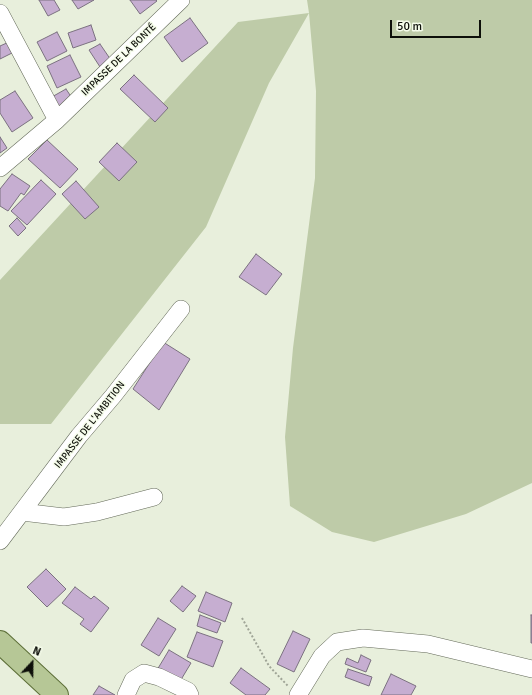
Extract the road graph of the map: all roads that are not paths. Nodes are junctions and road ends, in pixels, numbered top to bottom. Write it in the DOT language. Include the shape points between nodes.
graph roads {
  1 [pos="181,0"];
  2 [pos="0,13"];
  3 [pos="57,120"];
  4 [pos="0,168"];
  5 [pos="181,309"];
  6 [pos="154,497"];
  7 [pos="22,512"];
  8 [pos="0,541"];
  9 [pos="0,642"];
  10 [pos="532,669"];
  11 [pos="295,692"];
  12 [pos="57,695"];
  13 [pos="126,695"];
  14 [pos="190,695"];
  1 -- 3 [label="street, IMPASSE DE LA BONTÉ"];
  2 -- 3 [label="street"];
  3 -- 4 [label="street, IMPASSE DE LA BONTÉ"];
  5 -- 7 [label="street, IMPASSE DE L'AMBITION"];
  6 -- 7 [label="street" via="97,512 64,517"];
  7 -- 8 [label="street, IMPASSE DE L'AMBITION"];
  9 -- 12 [label="main road"];
  10 -- 11 [label="street" via="428,644 363,638 338,642 322,656"];
  13 -- 14 [label="street" via="133,680 144,673 188,690"];
}
